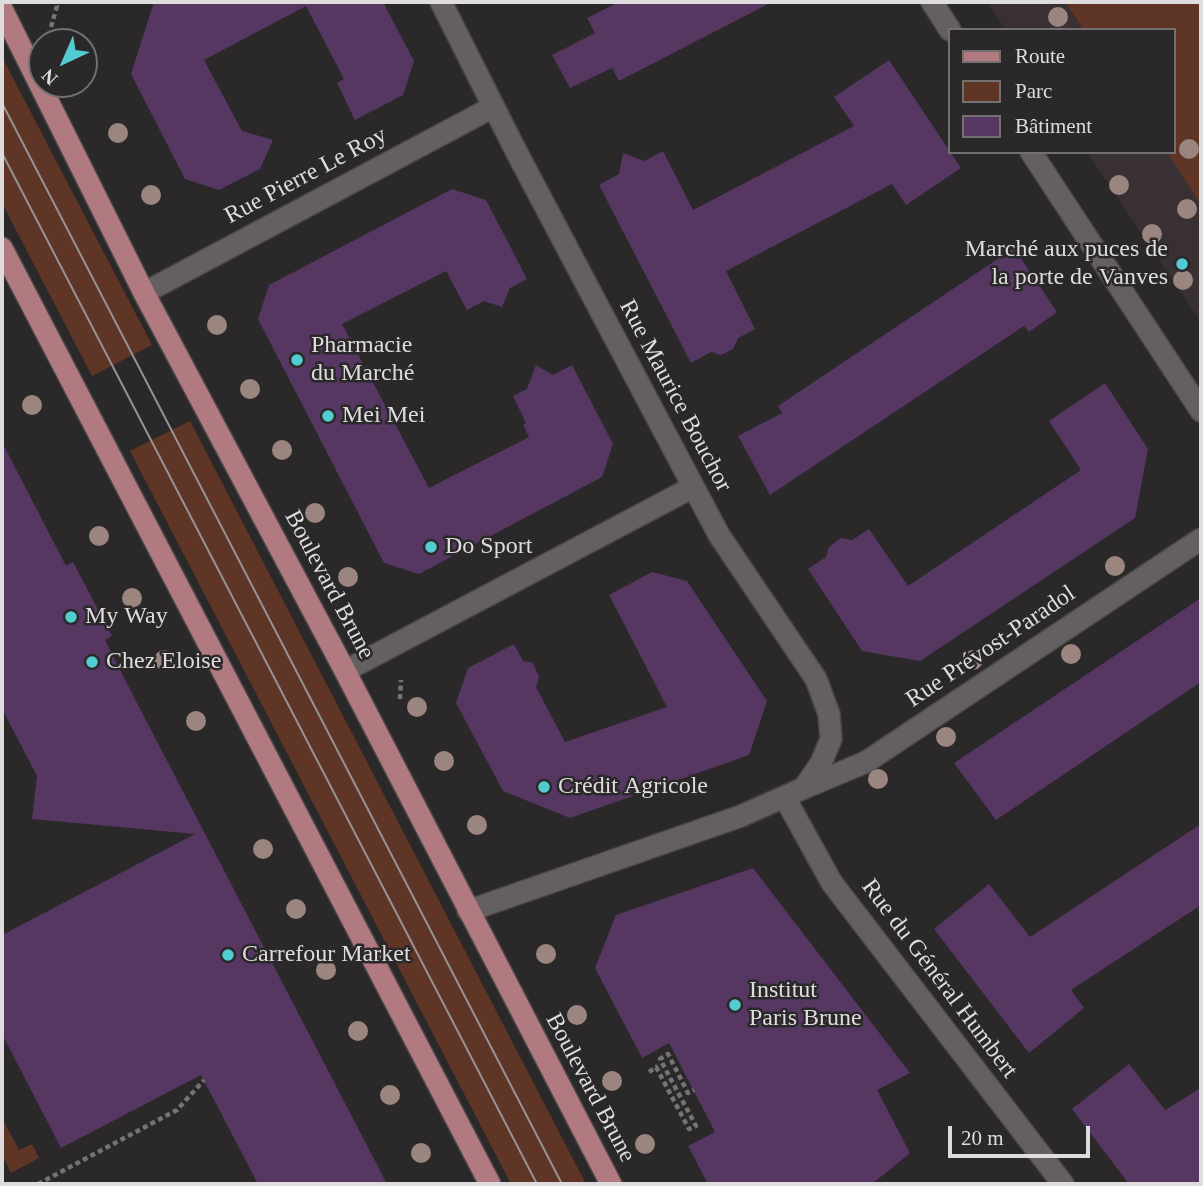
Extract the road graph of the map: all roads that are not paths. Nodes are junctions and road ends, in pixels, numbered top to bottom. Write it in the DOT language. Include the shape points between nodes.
graph roads {
  1 [pos="441,2"];
  2 [pos="932,2"];
  3 [pos="2,9"];
  4 [pos="949,28"];
  5 [pos="493,107"];
  6 [pos="1032,154"];
  7 [pos="2,248"];
  8 [pos="144,293"];
  9 [pos="1201,411"];
  10 [pos="694,487"];
  11 [pos="1201,539"];
  12 [pos="345,671"];
  13 [pos="804,788"];
  14 [pos="785,798"];
  15 [pos="468,911"];
  16 [pos="489,1184"];
  17 [pos="611,1184"];
  18 [pos="1063,1184"];
  1 -- 5 [label="street, Rue Maurice Bouchor"];
  2 -- 4 [label="street"];
  3 -- 8 [label="main road, Boulevard Brune"];
  5 -- 8 [label="street, Rue Pierre Le Roy"];
  5 -- 10 [label="street, Rue Maurice Bouchor"];
  6 -- 9 [label="street"];
  7 -- 16 [label="main road"];
  8 -- 12 [label="main road, Boulevard Brune"];
  10 -- 12 [label="street"];
  10 -- 13 [label="street, Rue Maurice Bouchor" via="719,535 817,679 829,714 831,739"];
  11 -- 13 [label="street, Rue Prévost-Paradol" via="866,762"];
  12 -- 15 [label="main road, Boulevard Brune"];
  13 -- 14 [label="street, Rue Maurice Bouchor"];
  14 -- 15 [label="street"];
  14 -- 18 [label="street, Rue du Général Humbert" via="832,883"];
  15 -- 17 [label="main road, Boulevard Brune"];
}
